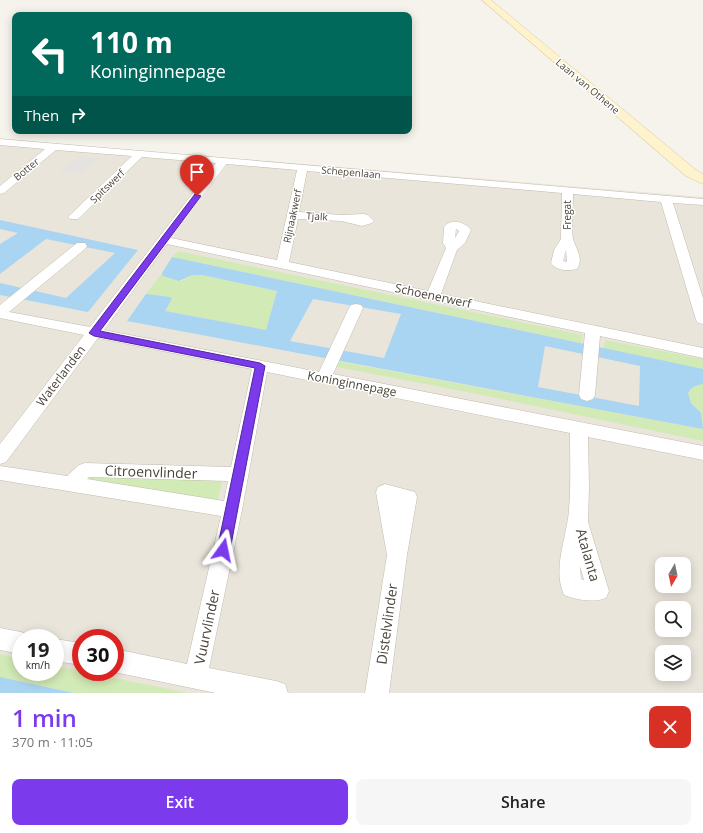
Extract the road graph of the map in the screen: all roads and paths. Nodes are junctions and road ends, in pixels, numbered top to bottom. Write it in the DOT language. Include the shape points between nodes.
graph roads {
  1 [pos="486,0"];
  2 [pos="0,142"];
  3 [pos="53,147"];
  4 [pos="140,154"];
  5 [pos="223,161"];
  6 [pos="303,168"];
  7 [pos="697,177"];
  8 [pos="703,186"];
  9 [pos="567,190"];
  10 [pos="0,191"];
  11 [pos="666,199"];
  12 [pos="703,202"];
  13 [pos="293,215"];
  14 [pos="74,217"];
  15 [pos="342,218"];
  16 [pos="164,240"];
  17 [pos="567,240"];
  18 [pos="81,246"];
  19 [pos="452,248"];
  20 [pos="282,264"];
  21 [pos="434,296"];
  22 [pos="356,308"];
  23 [pos="3,310"];
  24 [pos="703,320"];
  25 [pos="94,333"];
  26 [pos="592,343"];
  27 [pos="703,353"];
  28 [pos="260,366"];
  29 [pos="324,378"];
  30 [pos="587,395"];
  31 [pos="579,428"];
  32 [pos="703,454"];
  33 [pos="0,457"];
  34 [pos="0,473"];
  35 [pos="238,474"];
  36 [pos="71,484"];
  37 [pos="232,510"];
  38 [pos="578,522"];
  39 [pos="396,555"];
  40 [pos="0,639"];
  41 [pos="12,641"];
  42 [pos="124,663"];
  43 [pos="196,676"];
  44 [pos="276,693"];
  45 [pos="377,693"];
  1 -- 7 [label="street, Laan van Othene"];
  2 -- 3 [label="street, Schepenlaan"];
  3 -- 4 [label="street, Schepenlaan"];
  3 -- 10 [label="street, Botter"];
  4 -- 5 [label="street, Schepenlaan"];
  4 -- 14 [label="street, Spitswerf"];
  5 -- 6 [label="street, Schepenlaan"];
  5 -- 16 [label="street, Waterlanden"];
  6 -- 9 [label="street, Schepenlaan"];
  6 -- 13 [label="street, Rijnaakwerf"];
  7 -- 8 [label="street, Laan van Othene"];
  9 -- 11 [label="street, Schepenlaan"];
  9 -- 17 [label="street, Fregat"];
  11 -- 12 [label="street, Schepenlaan"];
  11 -- 24 [label="street"];
  13 -- 15 [label="street, Tjalk"];
  13 -- 20 [label="street, Rijnaakwerf"];
  16 -- 20 [label="street, Schoenerwerf"];
  16 -- 25 [label="street, Waterlanden"];
  18 -- 23 [label="street"];
  19 -- 21 [label="street"];
  20 -- 21 [label="street, Schoenerwerf"];
  21 -- 26 [label="street, Schoenerwerf"];
  22 -- 29 [label="street"];
  23 -- 25 [label="street, Koninginnepage"];
  25 -- 28 [label="street, Koninginnepage"];
  25 -- 33 [label="street, Waterlanden"];
  26 -- 27 [label="street, Schoenerwerf"];
  26 -- 30 [label="street"];
  28 -- 29 [label="street, Koninginnepage"];
  28 -- 35 [label="street, Vuurvlinder"];
  29 -- 31 [label="street, Koninginnepage"];
  31 -- 32 [label="street, Koninginnepage"];
  31 -- 38 [label="street, Atalanta"];
  34 -- 36 [label="street, Citroenvlinder"];
  35 -- 36 [label="street, Citroenvlinder" via="85,470"];
  35 -- 37 [label="street, Vuurvlinder"];
  36 -- 37 [label="street, Citroenvlinder"];
  37 -- 43 [label="street, Vuurvlinder"];
  39 -- 45 [label="street, Distelvlinder"];
  40 -- 41 [label="street"];
  42 -- 43 [label="street"];
  43 -- 44 [label="street"];
}
